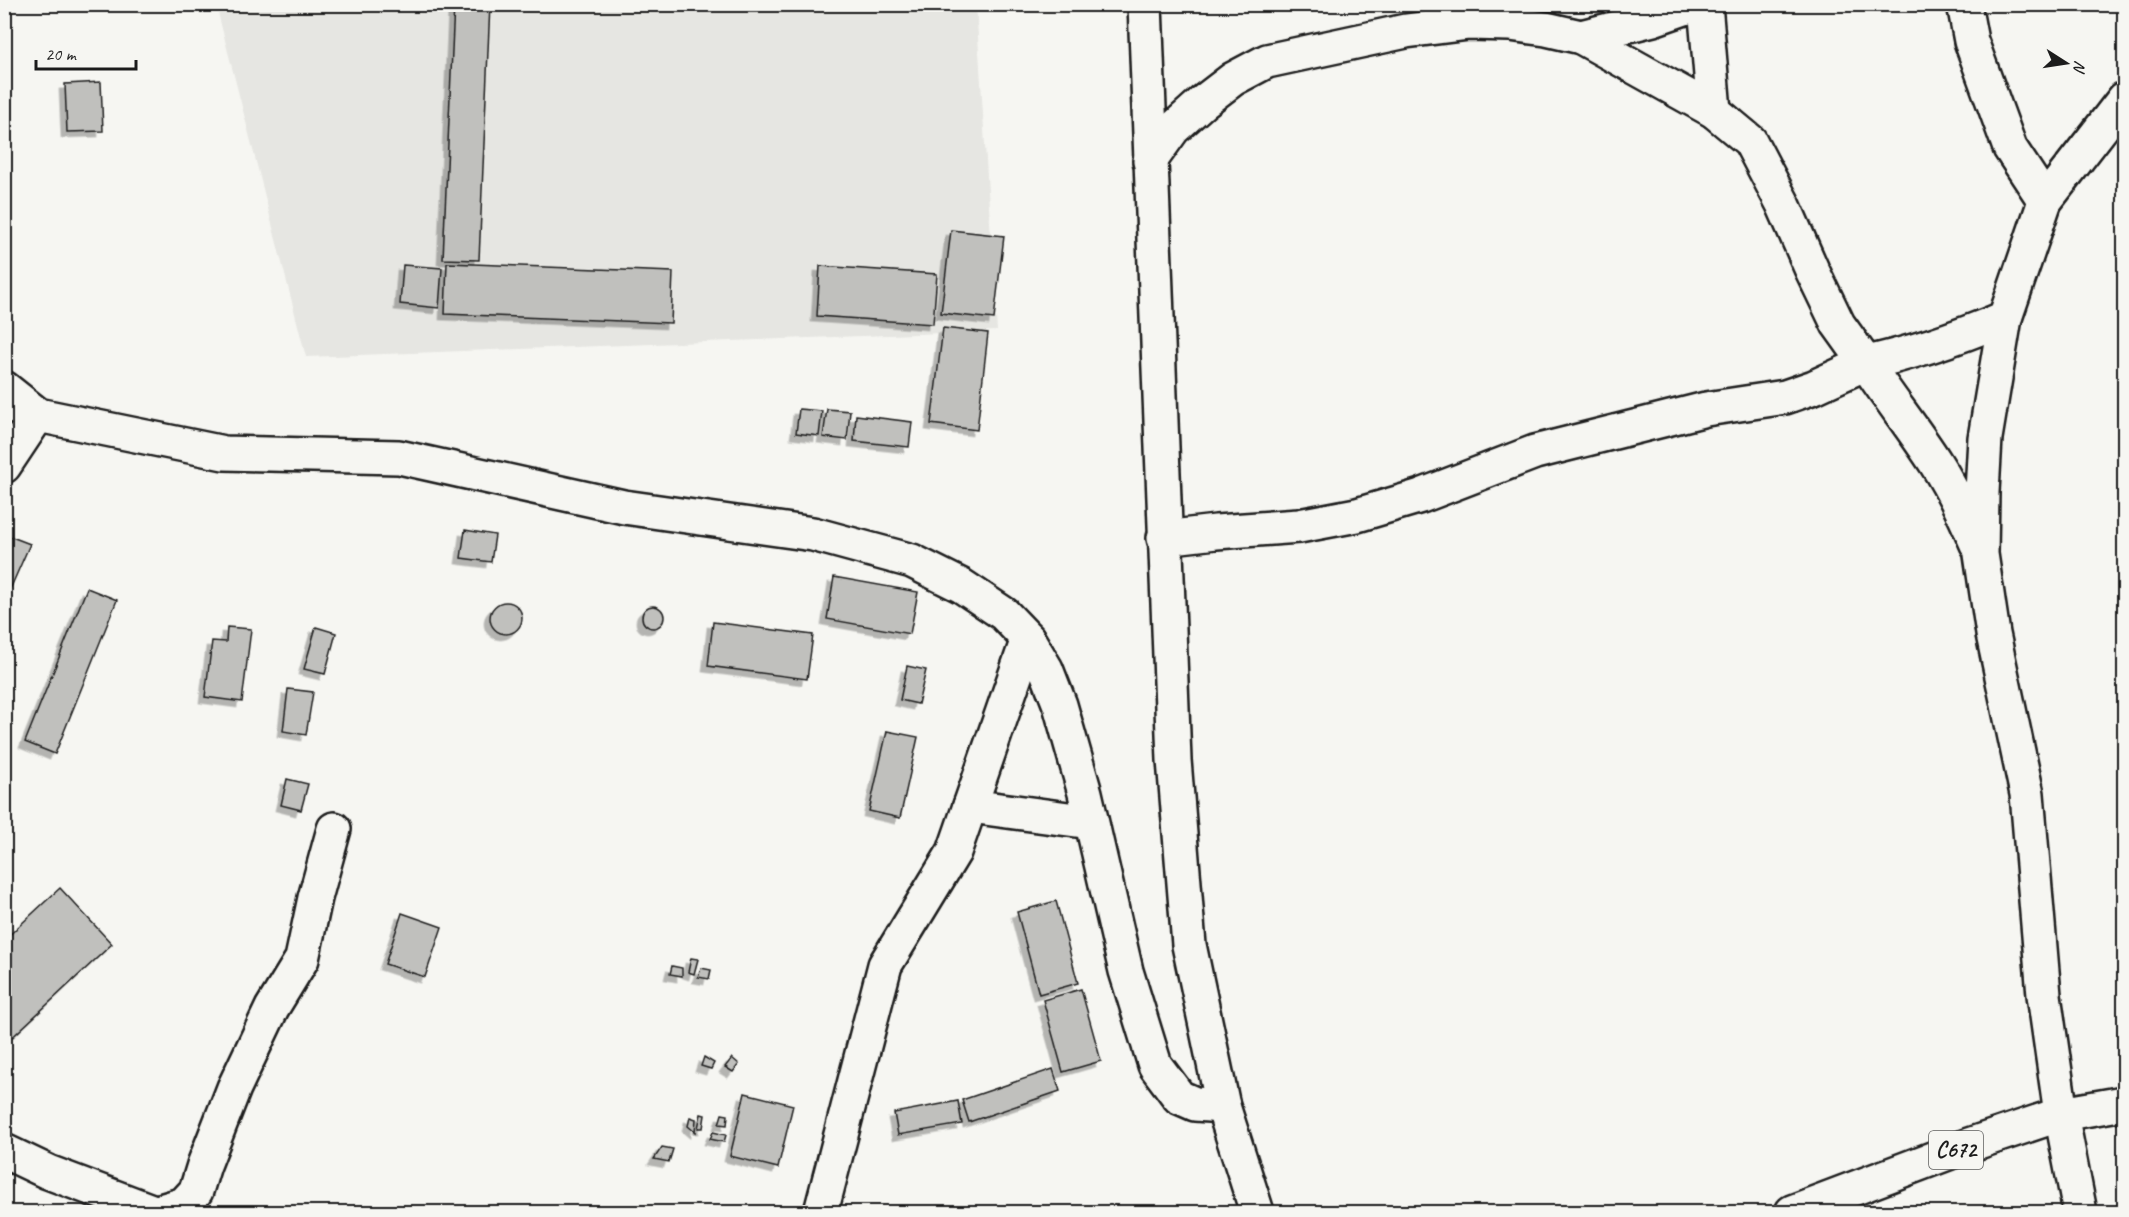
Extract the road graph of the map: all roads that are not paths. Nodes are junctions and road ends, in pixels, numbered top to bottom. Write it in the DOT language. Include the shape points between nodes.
graph roads {
  1 [pos="1145,4"];
  2 [pos="1696,4"];
  3 [pos="1705,4"];
  4 [pos="1964,4"];
  5 [pos="1581,37"];
  6 [pos="2124,99"];
  7 [pos="1714,111"];
  8 [pos="1150,161"];
  9 [pos="2045,201"];
  10 [pos="2005,318"];
  11 [pos="1866,363"];
  12 [pos="4,388"];
  13 [pos="4,403"];
  14 [pos="38,415"];
  15 [pos="4,466"];
  16 [pos="1164,538"];
  17 [pos="1981,554"];
  18 [pos="1028,639"];
  19 [pos="970,806"];
  20 [pos="1091,822"];
  21 [pos="334,829"];
  22 [pos="2124,1103"];
  23 [pos="1223,1106"];
  24 [pos="2061,1114"];
  25 [pos="4,1151"];
  26 [pos="155,1212"];
  27 [pos="821,1212"];
  28 [pos="1257,1212"];
  29 [pos="1792,1212"];
  30 [pos="2080,1212"];
  1 -- 8 [label="street"];
  2 -- 5 [label="street"];
  3 -- 7 [label="street"];
  4 -- 9 [label="street" via="1971,42 2010,148"];
  5 -- 7 [label="street"];
  5 -- 8 [label="street" via="1510,24 1469,22 1396,33 1267,61 1233,79 1203,102 1173,129"];
  6 -- 9 [label="street"];
  7 -- 11 [label="street" via="1750,141 1834,315"];
  8 -- 16 [label="street"];
  9 -- 10 [label="street"];
  10 -- 11 [label="street" via="1947,342"];
  10 -- 17 [label="street" via="1986,438"];
  11 -- 16 [label="street" via="1785,397 1706,409 1535,452 1421,496 1357,515 1299,526"];
  11 -- 17 [label="street" via="1935,462 1965,515"];
  12 -- 14 [label="street"];
  13 -- 14 [label="street"];
  14 -- 15 [label="street"];
  14 -- 18 [label="street" via="224,453 399,457 624,507 813,534 912,561 996,608"];
  16 -- 23 [label="street" via="1174,760 1189,945"];
  17 -- 24 [label="street" via="1993,634 2027,794 2043,983"];
  18 -- 19 [label="street"];
  18 -- 20 [label="street" via="1046,669 1060,705"];
  19 -- 20 [label="street"];
  19 -- 27 [label="street" via="954,852 885,965"];
  20 -- 23 [label="street" via="1126,971 1155,1065 1179,1097 1195,1104"];
  21 -- 26 [label="street" via="302,959 272,1008 234,1088 196,1191 184,1204"];
  22 -- 24 [label="street, C672"];
  23 -- 28 [label="street"];
  24 -- 29 [label="street, C672"];
  24 -- 30 [label="street"];
  25 -- 26 [label="street"];
}
